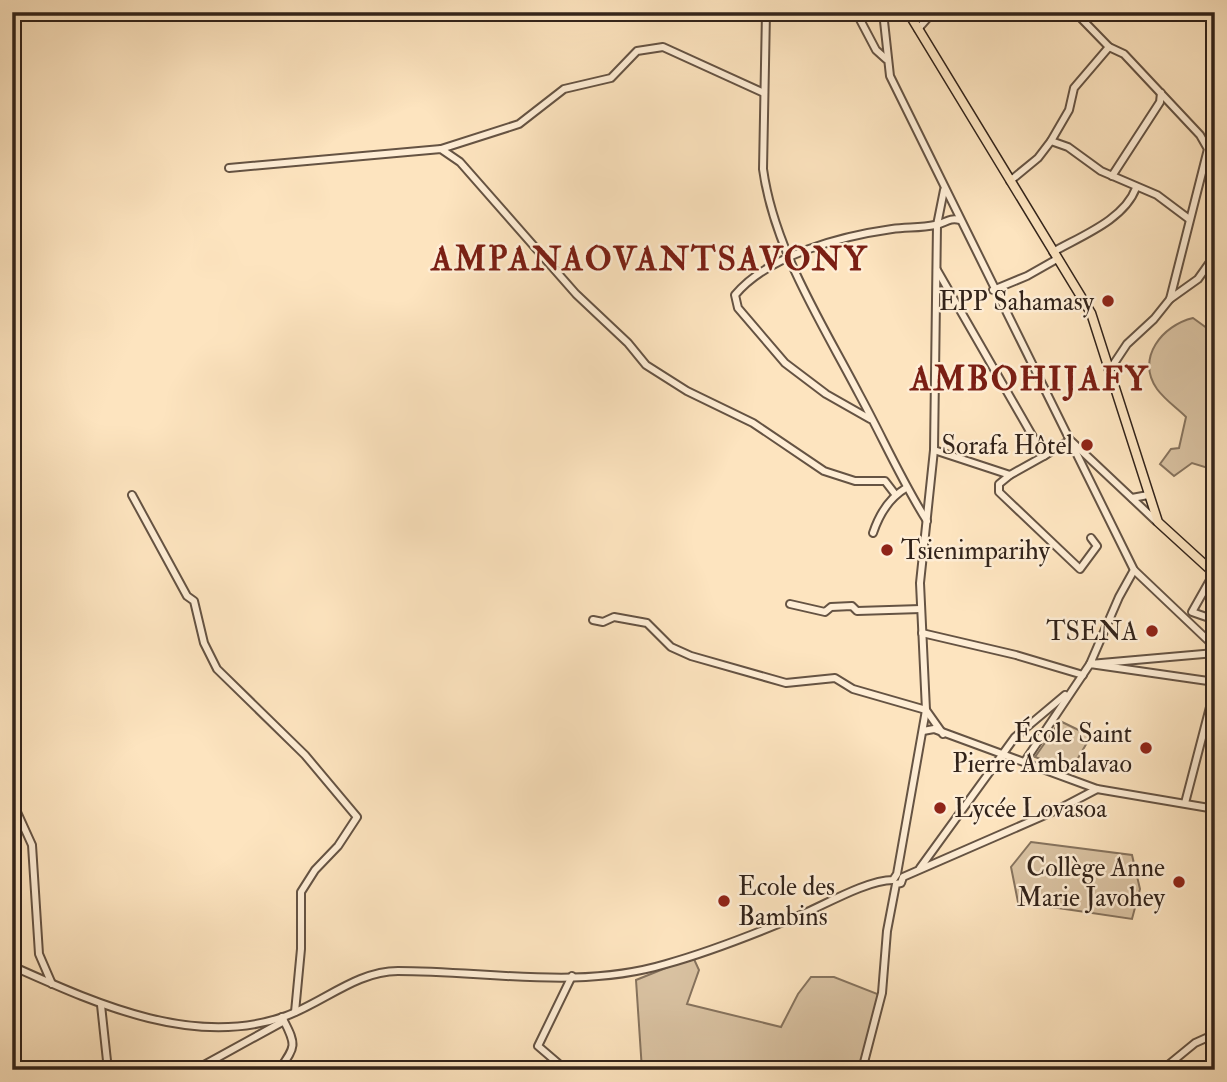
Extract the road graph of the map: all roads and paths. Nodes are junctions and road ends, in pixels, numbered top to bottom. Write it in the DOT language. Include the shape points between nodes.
graph roads {
  1 [pos="766,12"];
  2 [pos="856,12"];
  3 [pos="883,12"];
  4 [pos="908,12"];
  5 [pos="933,12"];
  6 [pos="1074,12"];
  7 [pos="918,29"];
  8 [pos="1109,47"];
  9 [pos="886,59"];
  10 [pos="764,93"];
  11 [pos="1161,93"];
  12 [pos="1051,141"];
  13 [pos="441,149"];
  14 [pos="229,168"];
  15 [pos="1112,176"];
  16 [pos="1010,181"];
  17 [pos="1136,188"];
  18 [pos="944,190"];
  19 [pos="1189,219"];
  20 [pos="960,220"];
  21 [pos="937,225"];
  22 [pos="1055,255"];
  23 [pos="1215,255"];
  24 [pos="790,256"];
  25 [pos="937,270"];
  26 [pos="993,290"];
  27 [pos="1170,299"];
  28 [pos="1111,368"];
  29 [pos="872,420"];
  30 [pos="1070,440"];
  31 [pos="934,450"];
  32 [pos="1044,456"];
  33 [pos="1010,475"];
  34 [pos="906,488"];
  35 [pos="895,494"];
  36 [pos="132,495"];
  37 [pos="1148,495"];
  38 [pos="1132,498"];
  39 [pos="928,521"];
  40 [pos="1158,522"];
  41 [pos="873,533"];
  42 [pos="1091,538"];
  43 [pos="1134,570"];
  44 [pos="1214,574"];
  45 [pos="790,604"];
  46 [pos="921,609"];
  47 [pos="1192,612"];
  48 [pos="1183,618"];
  49 [pos="593,620"];
  50 [pos="1215,620"];
  51 [pos="922,633"];
  52 [pos="1215,647"];
  53 [pos="1215,653"];
  54 [pos="1090,664"];
  55 [pos="1083,675"];
  56 [pos="1215,682"];
  57 [pos="1069,691"];
  58 [pos="1215,701"];
  59 [pos="926,710"];
  60 [pos="923,731"];
  61 [pos="943,734"];
  62 [pos="1002,755"];
  63 [pos="1025,761"];
  64 [pos="1097,789"];
  65 [pos="12,801"];
  66 [pos="1185,803"];
  67 [pos="1215,809"];
  68 [pos="919,870"];
  69 [pos="897,879"];
  70 [pos="12,966"];
  71 [pos="572,976"];
  72 [pos="52,984"];
  73 [pos="102,1005"];
  74 [pos="295,1012"];
  75 [pos="283,1019"];
  76 [pos="1215,1034"];
  77 [pos="108,1070"];
  78 [pos="195,1070"];
  79 [pos="279,1070"];
  80 [pos="566,1070"];
  81 [pos="862,1070"];
  82 [pos="1162,1070"];
  1 -- 10 [label="street"];
  2 -- 9 [label="street" via="876,50"];
  3 -- 9 [label="street"];
  4 -- 7 [label="main road"];
  5 -- 7 [label="street"];
  6 -- 8 [label="street"];
  7 -- 16 [label="main road"];
  8 -- 11 [label="street" via="1124,54"];
  8 -- 12 [label="street" via="1074,88 1069,110"];
  9 -- 18 [label="street"];
  10 -- 13 [label="street" via="663,47 648,48 637,51 611,78 564,89 519,124"];
  10 -- 24 [label="street" via="765,188"];
  11 -- 15 [label="street" via="1160,102"];
  11 -- 19 [label="street" via="1207,142 1208,161"];
  12 -- 15 [label="street"];
  12 -- 16 [label="street"];
  13 -- 14 [label="street"];
  13 -- 35 [label="street" via="460,162 576,294 646,365 753,423 824,471 842,478 885,481"];
  15 -- 17 [label="street"];
  16 -- 22 [label="main road"];
  17 -- 19 [label="street" via="1157,195"];
  17 -- 22 [label="street" via="1132,198 1102,225"];
  18 -- 20 [label="street"];
  18 -- 21 [label="street"];
  19 -- 27 [label="street"];
  20 -- 21 [label="street" via="948,219"];
  20 -- 26 [label="street"];
  21 -- 24 [label="street" via="864,234"];
  21 -- 25 [label="street"];
  22 -- 26 [label="street" via="1027,276"];
  22 -- 28 [label="main road" via="1091,313"];
  23 -- 27 [label="street" via="1198,279"];
  24 -- 29 [label="street" via="824,332"];
  24 -- 29 [label="street" via="743,285 735,295 738,307 785,363"];
  25 -- 31 [label="street"];
  25 -- 32 [label="street"];
  26 -- 30 [label="street"];
  27 -- 28 [label="street"];
  28 -- 37 [label="main road"];
  29 -- 34 [label="street"];
  30 -- 32 [label="street"];
  30 -- 38 [label="street"];
  30 -- 43 [label="street"];
  31 -- 33 [label="street"];
  31 -- 39 [label="street"];
  32 -- 33 [label="street"];
  33 -- 42 [label="street" via="999,484 999,492 1080,569 1097,546"];
  34 -- 35 [label="street"];
  34 -- 39 [label="street"];
  35 -- 41 [label="street"];
  36 -- 74 [label="street" via="187,596 194,601 216,669 305,755 357,817 301,892"];
  37 -- 38 [label="street"];
  37 -- 40 [label="main road"];
  38 -- 40 [label="street"];
  39 -- 46 [label="street"];
  40 -- 44 [label="main road"];
  43 -- 48 [label="street"];
  43 -- 54 [label="street"];
  44 -- 47 [label="street"];
  45 -- 46 [label="street" via="825,612 831,607 852,606 857,611"];
  46 -- 51 [label="street"];
  47 -- 48 [label="street"];
  47 -- 50 [label="street"];
  48 -- 52 [label="street"];
  49 -- 59 [label="street" via="647,623 671,647 732,670 786,683 835,678"];
  51 -- 55 [label="street"];
  51 -- 59 [label="street"];
  53 -- 54 [label="street"];
  54 -- 55 [label="street"];
  54 -- 56 [label="street"];
  55 -- 57 [label="street"];
  57 -- 62 [label="street" via="1015,737"];
  57 -- 63 [label="street"];
  58 -- 66 [label="street"];
  59 -- 60 [label="street"];
  59 -- 61 [label="street"];
  60 -- 61 [label="street" via="934,729"];
  60 -- 69 [label="street"];
  61 -- 62 [label="street"];
  62 -- 63 [label="street"];
  62 -- 68 [label="street"];
  63 -- 64 [label="street"];
  64 -- 66 [label="street"];
  64 -- 68 [label="street"];
  65 -- 72 [label="street" via="32,845 39,954"];
  66 -- 67 [label="street"];
  68 -- 69 [label="street"];
  69 -- 71 [label="street" via="637,973"];
  69 -- 81 [label="street" via="882,993"];
  70 -- 72 [label="street"];
  71 -- 74 [label="street" via="525,979 373,973"];
  71 -- 80 [label="street" via="538,1046"];
  72 -- 73 [label="street"];
  73 -- 75 [label="street" via="191,1025"];
  73 -- 77 [label="street"];
  74 -- 75 [label="street"];
  75 -- 78 [label="street"];
  75 -- 79 [label="street" via="294,1040 293,1051"];
  76 -- 82 [label="street" via="1195,1042"];
}
